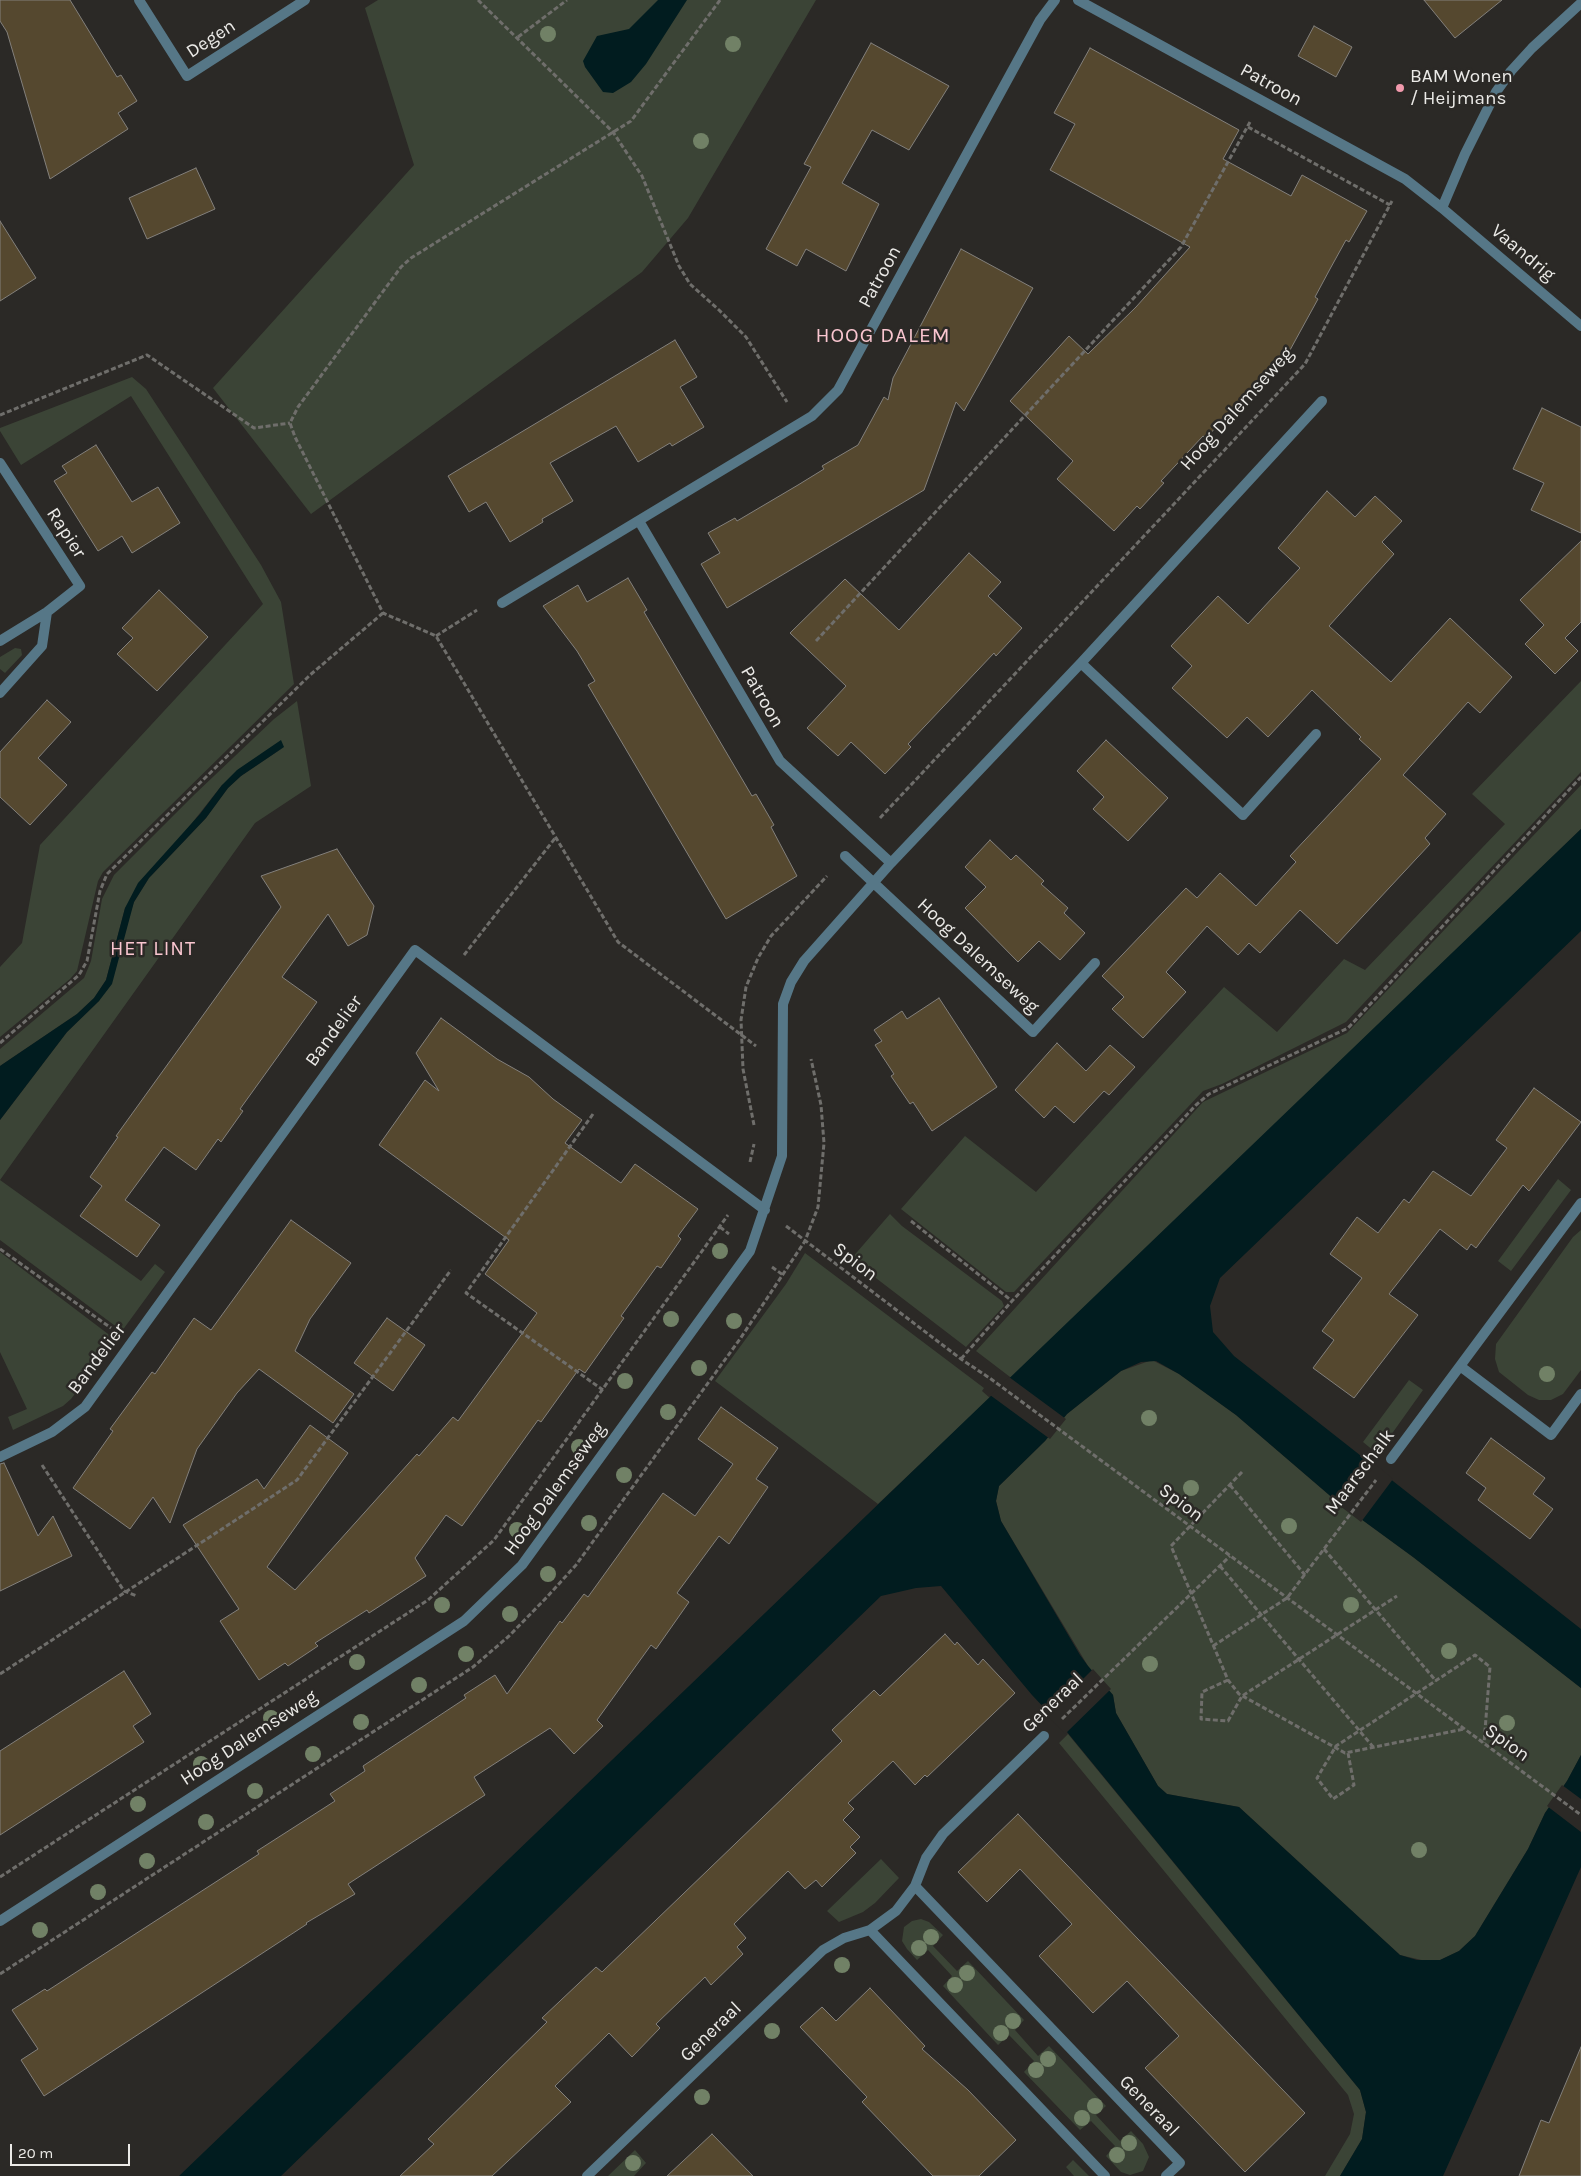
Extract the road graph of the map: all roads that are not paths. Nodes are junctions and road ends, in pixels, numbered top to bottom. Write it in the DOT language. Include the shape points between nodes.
graph roads {
  1 [pos="139,0"];
  2 [pos="305,0"];
  3 [pos="1055,0"];
  4 [pos="1078,0"];
  5 [pos="1581,3"];
  6 [pos="1442,208"];
  7 [pos="1581,326"];
  8 [pos="1322,401"];
  9 [pos="0,463"];
  10 [pos="639,521"];
  11 [pos="502,603"];
  12 [pos="47,612"];
  13 [pos="0,641"];
  14 [pos="1081,663"];
  15 [pos="0,693"];
  16 [pos="1316,734"];
  17 [pos="845,856"];
  18 [pos="891,863"];
  19 [pos="874,883"];
  20 [pos="1095,963"];
  21 [pos="1581,1203"];
  22 [pos="765,1210"];
  23 [pos="1460,1366"];
  24 [pos="1581,1394"];
  25 [pos="0,1457"];
  26 [pos="1391,1459"];
  27 [pos="1044,1736"];
  28 [pos="915,1886"];
  29 [pos="0,1921"];
  30 [pos="870,1930"];
  31 [pos="587,2176"];
  32 [pos="1105,2176"];
  33 [pos="1166,2176"];
  1 -- 2 [label="street, Degen" via="187,76"];
  3 -- 10 [label="street, Patroon" via="1040,20 838,390 812,416"];
  4 -- 6 [label="street, Patroon" via="1405,179"];
  5 -- 6 [label="street" via="1532,48 1496,92"];
  6 -- 7 [label="street, Vaandrig"];
  8 -- 14 [label="street, Hoog Dalemseweg"];
  9 -- 12 [label="street, Rapier" via="80,586"];
  10 -- 11 [label="street, Patroon"];
  10 -- 18 [label="street, Patroon" via="780,762"];
  12 -- 13 [label="street, Rapier"];
  12 -- 15 [label="street" via="42,646"];
  14 -- 16 [label="street" via="1243,815"];
  14 -- 18 [label="street, Hoog Dalemseweg"];
  17 -- 19 [label="street, Hoog Dalemseweg"];
  18 -- 19 [label="street, Hoog Dalemseweg"];
  19 -- 20 [label="street, Hoog Dalemseweg" via="1033,1032"];
  19 -- 22 [label="street, Hoog Dalemseweg" via="804,961 783,1004 782,1156"];
  21 -- 23 [label="street, Maarschalk"];
  22 -- 25 [label="street, Bandelier" via="415,950 85,1407 52,1432"];
  22 -- 29 [label="street, Hoog Dalemseweg" via="750,1251 522,1565 464,1621"];
  23 -- 24 [label="street" via="1551,1434"];
  23 -- 26 [label="street, Maarschalk"];
  27 -- 28 [label="street, Generaal" via="943,1834 926,1858"];
  28 -- 30 [label="street, Generaal" via="896,1911"];
  28 -- 33 [label="street, Generaal" via="1180,2163"];
  30 -- 31 [label="street, Generaal" via="844,1938 823,1950"];
  30 -- 32 [label="street"];
}
